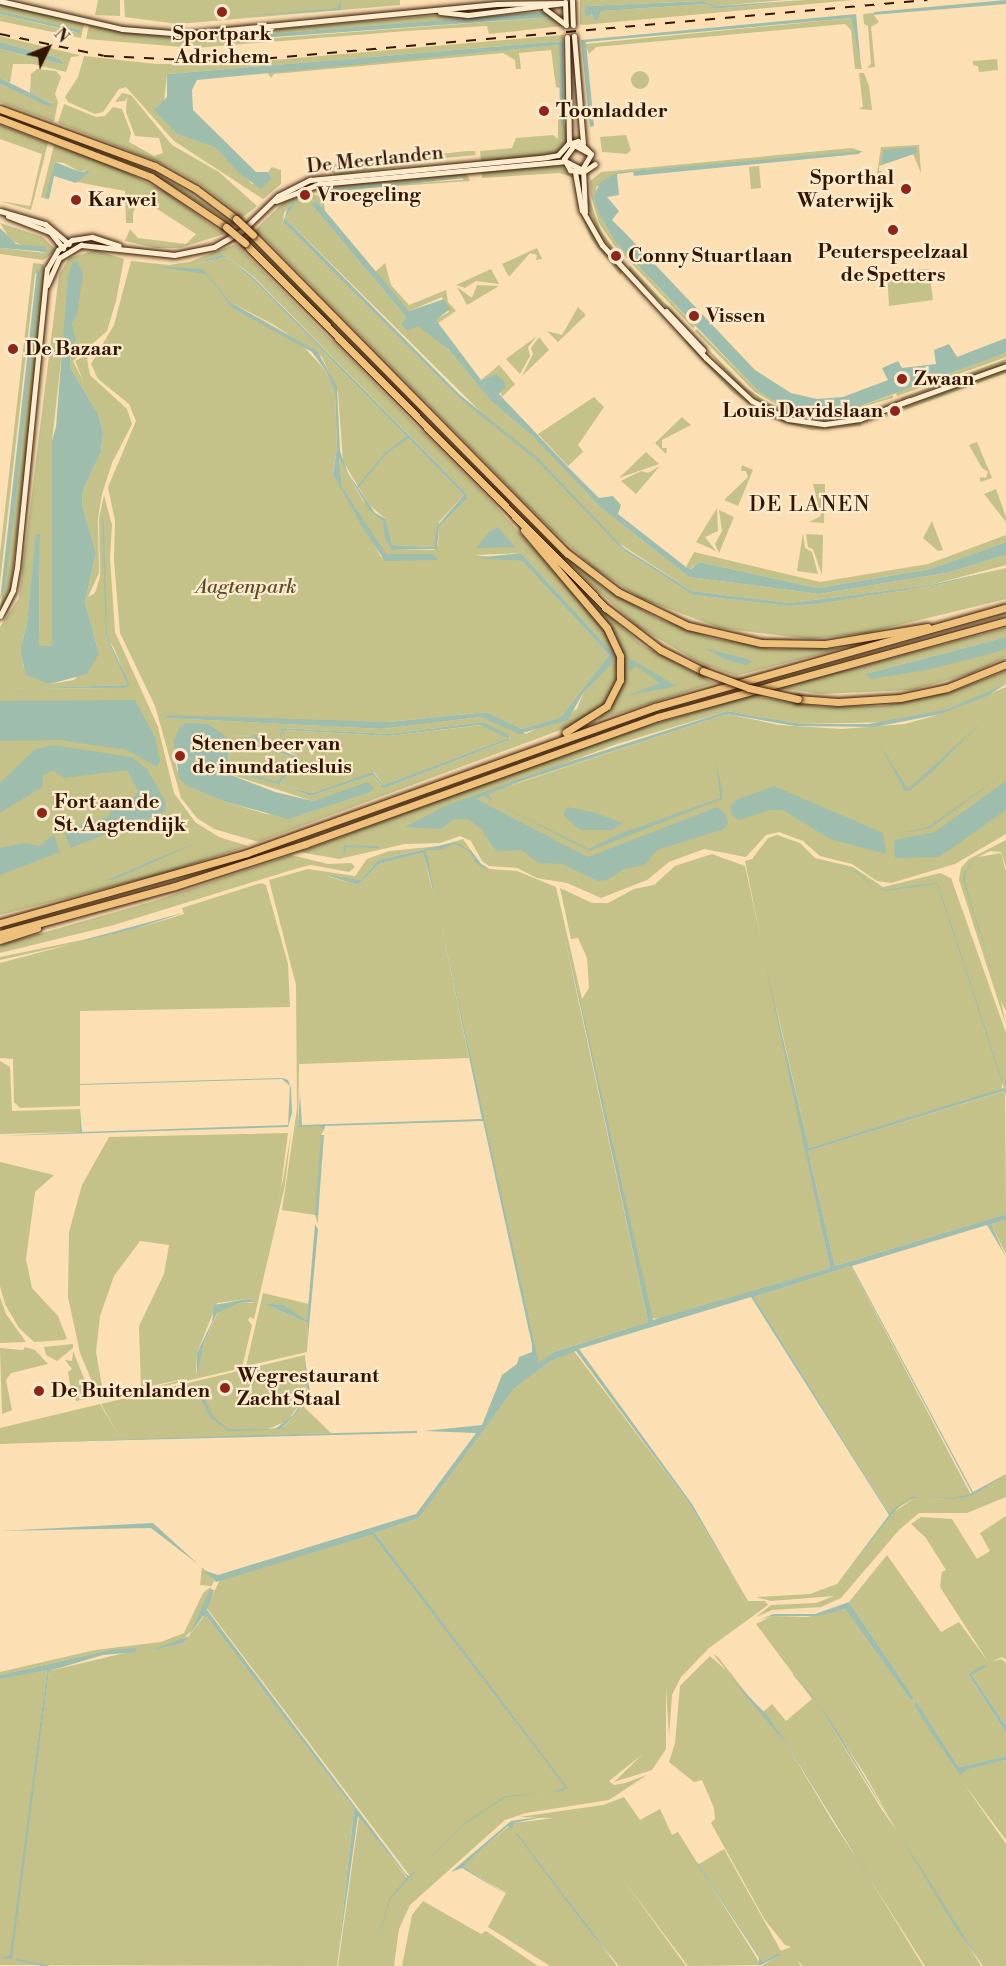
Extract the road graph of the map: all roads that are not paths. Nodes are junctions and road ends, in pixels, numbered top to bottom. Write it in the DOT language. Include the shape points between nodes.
graph roads {
  1 [pos="0,1"];
  2 [pos="549,1"];
  3 [pos="567,1"];
  4 [pos="544,8"];
  5 [pos="432,12"];
  6 [pos="573,25"];
  7 [pos="574,36"];
  8 [pos="567,37"];
  9 [pos="0,109"];
  10 [pos="0,119"];
  11 [pos="583,143"];
  12 [pos="572,144"];
  13 [pos="591,154"];
  14 [pos="565,163"];
  15 [pos="595,164"];
  16 [pos="583,170"];
  17 [pos="575,172"];
  18 [pos="269,205"];
  19 [pos="0,211"];
  20 [pos="585,212"];
  21 [pos="67,247"];
  22 [pos="1006,366"];
  23 [pos="510,511"];
  24 [pos="1006,608"];
  25 [pos="0,616"];
  26 [pos="1006,621"];
  27 [pos="951,624"];
  28 [pos="1006,664"];
  29 [pos="535,747"];
  30 [pos="51,921"];
  31 [pos="0,923"];
  32 [pos="0,934"];
  33 [pos="0,940"];
  1 -- 5 [label="main road" via="103,25 161,33"];
  2 -- 3 [label="main road"];
  2 -- 5 [label="main road"];
  3 -- 4 [label="main road"];
  3 -- 4 [label="main road" via="566,25"];
  3 -- 6 [label="main road"];
  4 -- 5 [label="main road" via="468,15"];
  7 -- 11 [label="main road"];
  8 -- 12 [label="main road"];
  9 -- 27 [label="highway, bridge" via="155,166 196,189 236,219 567,553 629,598 714,634 786,645 849,642"];
  10 -- 23 [label="highway, bridge" via="151,177 226,227"];
  11 -- 12 [label="main road"];
  11 -- 13 [label="main road"];
  12 -- 13 [label="main road"];
  12 -- 14 [label="main road" via="565,153"];
  12 -- 18 [label="main road, De Meerlanden" via="561,154 323,177 293,187"];
  13 -- 16 [label="main road"];
  14 -- 16 [label="main road"];
  14 -- 17 [label="main road"];
  14 -- 18 [label="main road, De Meerlanden" via="316,184"];
  15 -- 16 [label="main road"];
  16 -- 17 [label="main road"];
  16 -- 20 [label="main road"];
  17 -- 20 [label="main road"];
  18 -- 21 [label="main road" via="230,239 180,255 97,244"];
  19 -- 21 [label="main road" via="45,224"];
  20 -- 22 [label="main road" via="602,245 660,307 680,322 709,358 752,401 788,419 838,424"];
  21 -- 25 [label="main road" via="46,285 14,590"];
  23 -- 28 [label="highway, bridge" via="617,617 662,650 749,688 798,699 838,702 900,698 947,687"];
  23 -- 29 [label="highway" via="607,628 620,656 620,680 608,706 591,720"];
  24 -- 27 [label="highway"];
  26 -- 30 [label="highway" via="658,717 305,844"];
  27 -- 29 [label="highway" via="694,696"];
  29 -- 31 [label="highway" via="247,853"];
  30 -- 32 [label="highway"];
  30 -- 33 [label="highway"];
}
